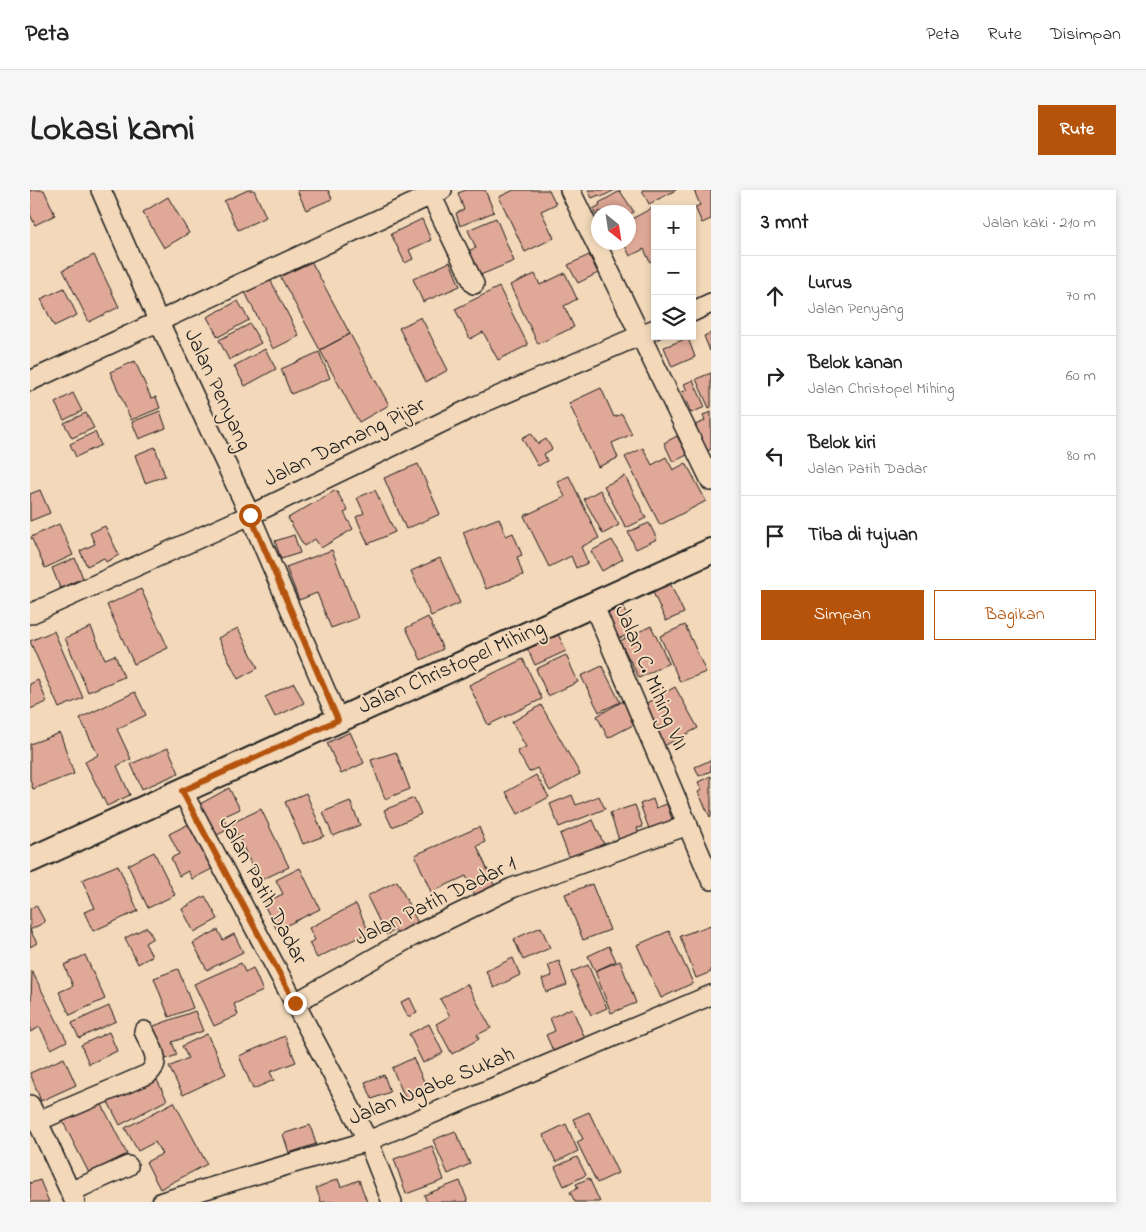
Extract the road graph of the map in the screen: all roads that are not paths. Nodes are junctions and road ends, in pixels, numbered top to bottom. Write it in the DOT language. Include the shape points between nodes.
graph roads {
  1 [pos="101,190"];
  2 [pos="570,190"];
  3 [pos="436,193"];
  4 [pos="474,284"];
  5 [pos="711,303"];
  6 [pos="696,310"];
  7 [pos="158,320"];
  8 [pos="648,333"];
  9 [pos="30,380"];
  10 [pos="711,481"];
  11 [pos="250,515"];
  12 [pos="711,551"];
  13 [pos="593,604"];
  14 [pos="30,614"];
  15 [pos="338,720"];
  16 [pos="182,791"];
  17 [pos="688,826"];
  18 [pos="30,860"];
  19 [pos="711,880"];
  20 [pos="711,995"];
  21 [pos="295,1003"];
  22 [pos="144,1031"];
  23 [pos="34,1113"];
  24 [pos="368,1141"];
  25 [pos="128,1166"];
  26 [pos="73,1197"];
  27 [pos="162,1202"];
  28 [pos="392,1202"];
  1 -- 7 [label="street, Jalan Penyang"];
  2 -- 8 [label="street"];
  3 -- 4 [label="street"];
  3 -- 7 [label="street"];
  5 -- 6 [label="street"];
  7 -- 9 [label="street"];
  7 -- 11 [label="street, Jalan Penyang"];
  8 -- 10 [label="street"];
  8 -- 11 [label="street, Jalan Damang Pijar" via="478,405"];
  11 -- 14 [label="street, Jalan Damang Pijar"];
  11 -- 15 [label="street, Jalan Penyang"];
  12 -- 13 [label="street, Jalan Christopel Mihing"];
  13 -- 15 [label="street, Jalan Christopel Mihing"];
  13 -- 17 [label="street, Jalan C. Mihing VII"];
  15 -- 16 [label="street, Jalan Christopel Mihing"];
  16 -- 18 [label="street, Jalan Christopel Mihing"];
  16 -- 21 [label="street, Jalan Patih Dadar"];
  17 -- 19 [label="street, Jalan C. Mihing VII"];
  17 -- 21 [label="street, Jalan Patih Dadar 1" via="503,892 413,936"];
  20 -- 24 [label="street, Jalan Ngabe Sukah"];
  21 -- 24 [label="street, Jalan Patih Dadar"];
  22 -- 23 [label="street" via="157,1059 155,1068 148,1074"];
  23 -- 26 [label="street"];
  24 -- 27 [label="street, Jalan Ngabe Sukah"];
  24 -- 28 [label="street, Jalan Patih Dadar"];
  25 -- 26 [label="street"];
}
